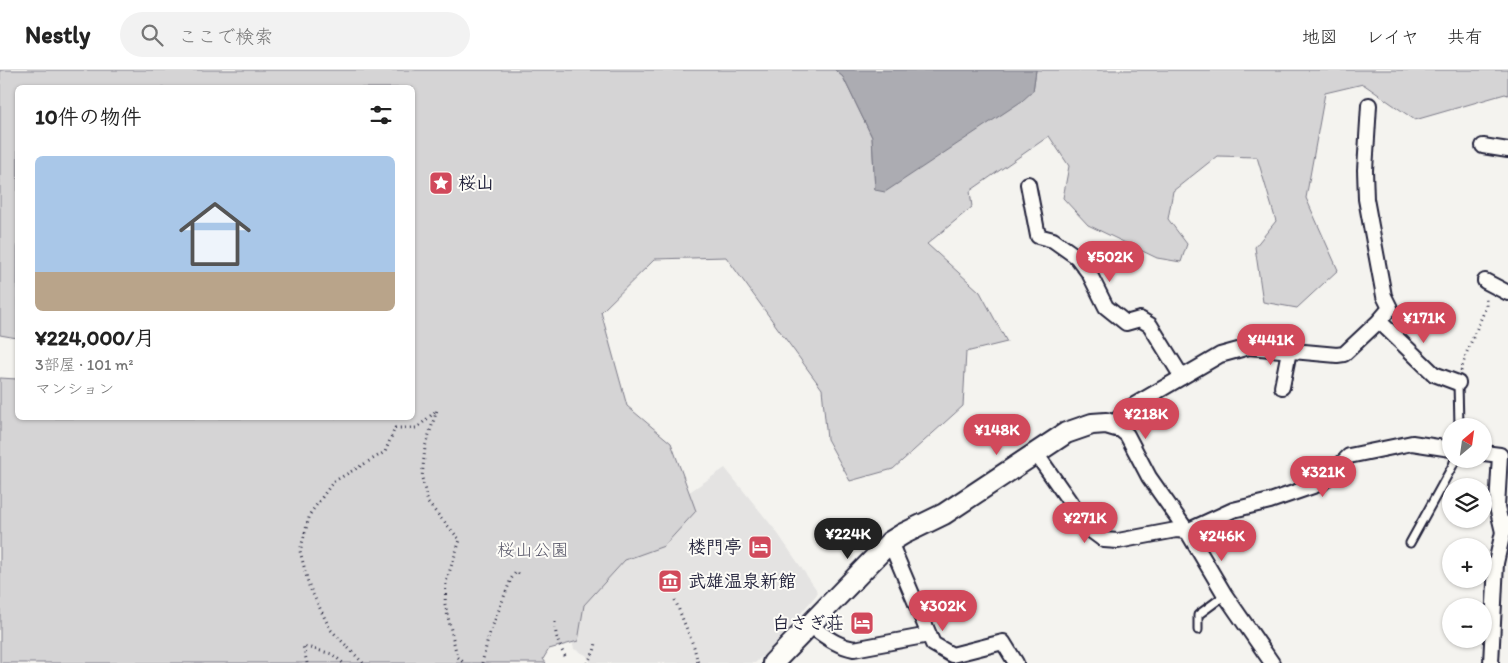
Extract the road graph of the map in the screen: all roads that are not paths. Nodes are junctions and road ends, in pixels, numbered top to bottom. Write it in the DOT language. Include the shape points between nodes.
graph roads {
  1 [pos="1369,105"];
  2 [pos="1483,146"];
  3 [pos="1508,150"];
  4 [pos="1028,184"];
  5 [pos="1484,281"];
  6 [pos="1508,293"];
  7 [pos="1379,321"];
  8 [pos="1289,351"];
  9 [pos="1182,377"];
  10 [pos="1458,383"];
  11 [pos="1282,387"];
  12 [pos="1458,418"];
  13 [pos="1116,426"];
  14 [pos="1442,448"];
  15 [pos="1035,452"];
  16 [pos="1492,454"];
  17 [pos="1451,468"];
  18 [pos="1505,528"];
  19 [pos="1187,531"];
  20 [pos="890,542"];
  21 [pos="1410,543"];
  22 [pos="1225,595"];
  23 [pos="810,625"];
  24 [pos="1198,630"];
  25 [pos="929,635"];
  26 [pos="772,663"];
  27 [pos="1016,663"];
  28 [pos="1272,663"];
  29 [pos="1491,663"];
  1 -- 7 [label="street" via="1366,199 1384,296 1390,308"];
  2 -- 3 [label="street"];
  4 -- 9 [label="street" via="1038,236 1053,240 1076,257 1089,273 1106,307 1126,323 1140,319 1150,325"];
  5 -- 6 [label="street"];
  7 -- 8 [label="street" via="1344,354"];
  7 -- 10 [label="street" via="1434,374"];
  8 -- 9 [label="street" via="1249,347 1220,355"];
  8 -- 11 [label="street"];
  9 -- 13 [label="street" via="1129,408"];
  10 -- 12 [label="lane"];
  13 -- 15 [label="street" via="1092,424 1066,433"];
  13 -- 19 [label="street" via="1127,435"];
  14 -- 19 [label="street" via="1412,443 1349,456 1322,483 1233,510"];
  15 -- 19 [label="street" via="1089,529 1104,540 1118,541 1176,530"];
  15 -- 20 [label="street" via="944,514"];
  16 -- 18 [label="street" via="1500,455 1497,507"];
  17 -- 21 [label="lane"];
  18 -- 29 [label="street" via="1496,563"];
  19 -- 22 [label="street"];
  20 -- 23 [label="street"];
  20 -- 25 [label="street"];
  22 -- 24 [label="lane" via="1198,615"];
  22 -- 28 [label="street"];
  23 -- 25 [label="street" via="843,647 854,649"];
  23 -- 26 [label="street"];
  25 -- 27 [label="street" via="933,644 952,655 1003,642"];
}
